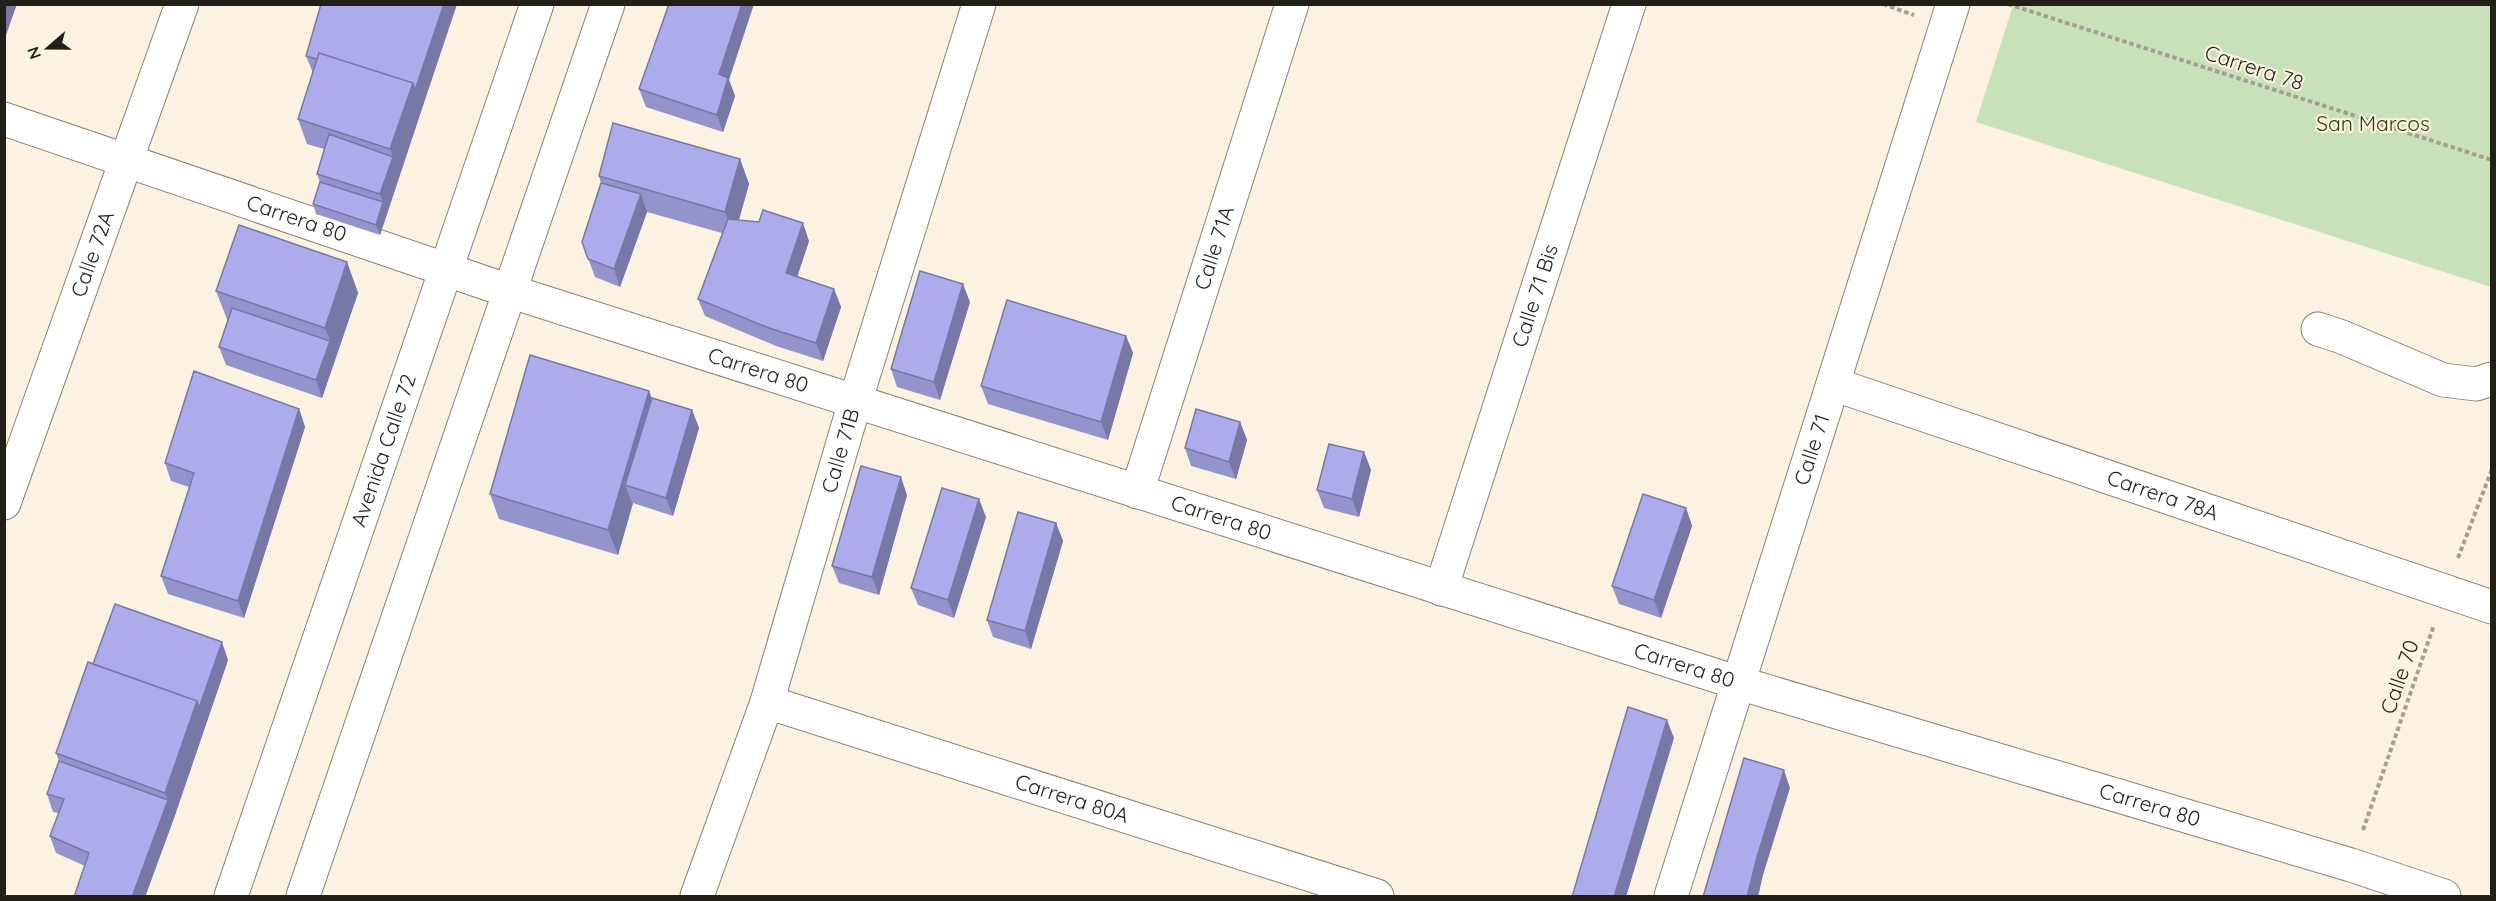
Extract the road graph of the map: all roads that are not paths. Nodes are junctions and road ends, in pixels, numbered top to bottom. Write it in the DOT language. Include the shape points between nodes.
graph roads {
  1 [pos="182,4"];
  2 [pos="537,4"];
  3 [pos="608,4"];
  4 [pos="979,4"];
  5 [pos="1292,4"];
  6 [pos="1629,4"];
  7 [pos="1953,4"];
  8 [pos="4,119"];
  9 [pos="126,160"];
  10 [pos="446,270"];
  11 [pos="510,291"];
  12 [pos="2318,329"];
  13 [pos="2492,379"];
  14 [pos="1833,384"];
  15 [pos="855,402"];
  16 [pos="1137,492"];
  17 [pos="4,503"];
  18 [pos="1441,589"];
  19 [pos="2492,607"];
  20 [pos="1738,683"];
  21 [pos="767,702"];
  22 [pos="231,897"];
  23 [pos="303,897"];
  24 [pos="698,897"];
  25 [pos="1377,897"];
  26 [pos="1671,897"];
  27 [pos="2444,897"];
  1 -- 9 [label="street, Calle 72A"];
  2 -- 10 [label="street, Avenida Calle 72"];
  3 -- 11 [label="street"];
  4 -- 15 [label="street, Calle 71B"];
  5 -- 16 [label="street, Calle 71A"];
  6 -- 18 [label="street, Calle 71 Bis"];
  7 -- 14 [label="street, Calle 71"];
  8 -- 9 [label="street, Carrera 80"];
  9 -- 10 [label="street, Carrera 80"];
  9 -- 17 [label="street, Calle 72A"];
  10 -- 11 [label="street, Carrera 80"];
  10 -- 22 [label="street, Avenida Calle 72"];
  11 -- 15 [label="street, Carrera 80"];
  11 -- 23 [label="street"];
  12 -- 13 [label="street" via="2443,380 2476,384"];
  14 -- 19 [label="street, Carrera 78A"];
  14 -- 20 [label="street, Calle 71"];
  15 -- 16 [label="street, Carrera 80"];
  15 -- 21 [label="street, Calle 71B"];
  16 -- 18 [label="street, Carrera 80"];
  18 -- 20 [label="street, Carrera 80"];
  20 -- 26 [label="street, Calle 71"];
  20 -- 27 [label="street, Carrera 80" via="2351,865"];
  21 -- 24 [label="street, Calle 71B"];
  21 -- 25 [label="street, Carrera 80A"];
}
